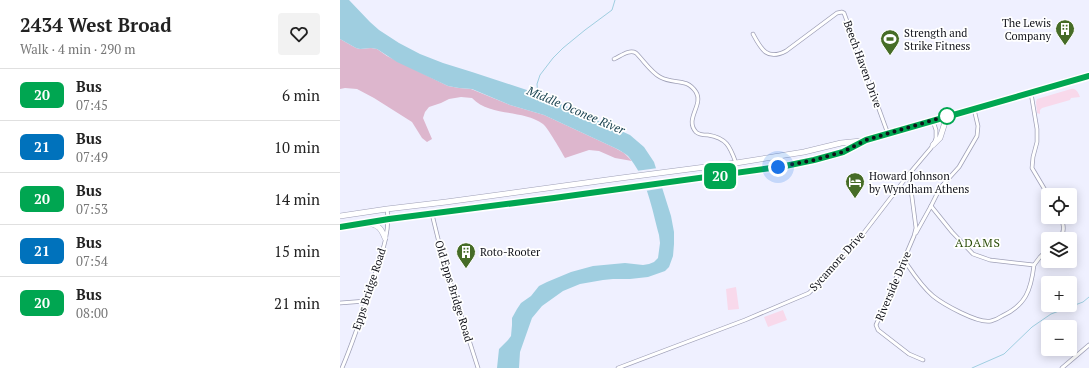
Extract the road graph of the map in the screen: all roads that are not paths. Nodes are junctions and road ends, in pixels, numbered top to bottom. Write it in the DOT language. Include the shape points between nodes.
graph roads {
  1 [pos="753,34"];
  2 [pos="614,59"];
  3 [pos="1089,76"];
  4 [pos="1031,93"];
  5 [pos="974,109"];
  6 [pos="947,116"];
  7 [pos="933,121"];
  8 [pos="888,134"];
  9 [pos="866,140"];
  10 [pos="933,144"];
  11 [pos="774,158"];
  12 [pos="736,163"];
  13 [pos="776,167"];
  14 [pos="909,174"];
  15 [pos="1044,188"];
  16 [pos="931,206"];
  17 [pos="387,209"];
  18 [pos="432,214"];
  19 [pos="340,216"];
  20 [pos="389,219"];
  21 [pos="366,223"];
  22 [pos="340,227"];
  23 [pos="914,236"];
  24 [pos="385,238"];
  25 [pos="1041,256"];
  26 [pos="904,260"];
  27 [pos="1034,265"];
  28 [pos="366,301"];
  29 [pos="340,302"];
  30 [pos="1089,346"];
  31 [pos="923,360"];
  32 [pos="342,368"];
  33 [pos="478,368"];
  34 [pos="618,368"];
  35 [pos="1062,368"];
  1 -- 8 [label="street, Beech Haven Drive" via="767,54 778,54 786,51 837,13 844,13"];
  2 -- 12 [label="street" via="633,51 659,76 692,86 698,99 692,119 694,130 698,134 714,136 725,142"];
  3 -- 4 [label="main road"];
  4 -- 5 [label="main road"];
  4 -- 15 [label="street" via="1037,129 1032,168"];
  5 -- 6 [label="main road"];
  5 -- 16 [label="street, Riverside Drive" via="978,126 977,136 963,162 940,188"];
  6 -- 7 [label="main road"];
  6 -- 10 [label="main road" via="940,138"];
  7 -- 8 [label="main road"];
  7 -- 10 [label="street" via="936,133"];
  8 -- 9 [label="main road"];
  9 -- 11 [label="main road"];
  9 -- 13 [label="main road" via="843,152"];
  10 -- 14 [label="street, Sycamore Drive"];
  11 -- 12 [label="main road"];
  11 -- 13 [label="main road"];
  12 -- 17 [label="main road"];
  13 -- 18 [label="main road"];
  14 -- 23 [label="street, Riverside Drive" via="916,228"];
  14 -- 34 [label="street, Sycamore Drive" via="859,239 809,293"];
  16 -- 23 [label="street, Riverside Drive"];
  16 -- 27 [label="street" via="973,254 990,260"];
  17 -- 19 [label="main road"];
  17 -- 20 [label="street, Epps Bridge Road"];
  18 -- 20 [label="main road"];
  18 -- 33 [label="street, Old Epps Bridge Road" via="443,259"];
  20 -- 21 [label="main road"];
  20 -- 24 [label="street, Epps Bridge Road"];
  21 -- 22 [label="main road"];
  21 -- 24 [label="main road" via="378,226"];
  23 -- 26 [label="street, Riverside Drive"];
  24 -- 28 [label="street, Epps Bridge Road"];
  25 -- 27 [label="street"];
  26 -- 27 [label="street" via="924,288 934,297 972,318 990,322 1012,311 1024,300 1028,294"];
  26 -- 31 [label="street, Riverside Drive" via="876,325 878,330 909,354"];
  28 -- 29 [label="street"];
  28 -- 32 [label="street, Epps Bridge Road"];
  30 -- 35 [label="street"];
}
